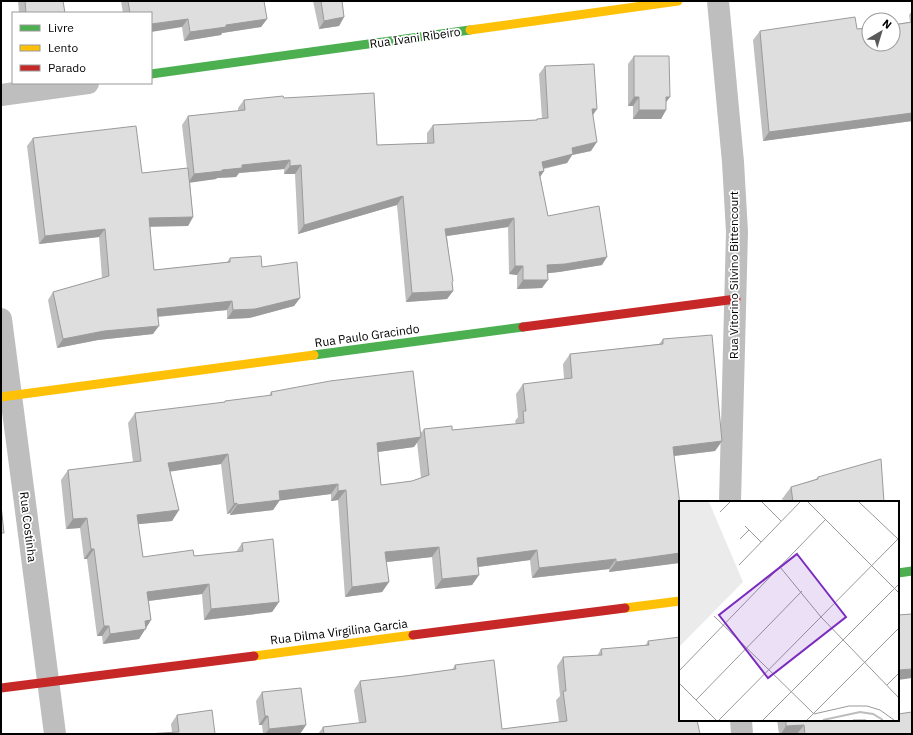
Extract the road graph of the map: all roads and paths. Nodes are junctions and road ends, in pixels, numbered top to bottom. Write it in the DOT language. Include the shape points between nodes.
graph roads {
  1 [pos="678,1"];
  2 [pos="718,1"];
  3 [pos="152,74"];
  4 [pos="81,84"];
  5 [pos="1,95"];
  6 [pos="736,299"];
  7 [pos="1,319"];
  8 [pos="6,396"];
  9 [pos="730,501"];
  10 [pos="912,571"];
  11 [pos="899,573"];
  12 [pos="679,601"];
  13 [pos="48,682"];
  14 [pos="1,688"];
  15 [pos="740,721"];
  16 [pos="55,734"];
  17 [pos="742,734"];
  1 -- 3 [label="street, Rua Ivani Ribeiro"];
  2 -- 6 [label="street, Rua Vitorino Silvino Bittencourt" via="733,162 737,232"];
  4 -- 5 [label="street"];
  6 -- 8 [label="street, Rua Paulo Gracindo"];
  6 -- 9 [label="street, Rua Vitorino Silvino Bittencourt"];
  7 -- 8 [label="street, Rua Costinha"];
  8 -- 13 [label="street, Rua Costinha"];
  10 -- 11 [label="street"];
  12 -- 13 [label="street, Rua Dilma Virgilina Garcia"];
  13 -- 14 [label="street, Rua Dilma Virgilina Garcia"];
  13 -- 16 [label="street, Rua Costinha"];
  15 -- 17 [label="street"];
}
